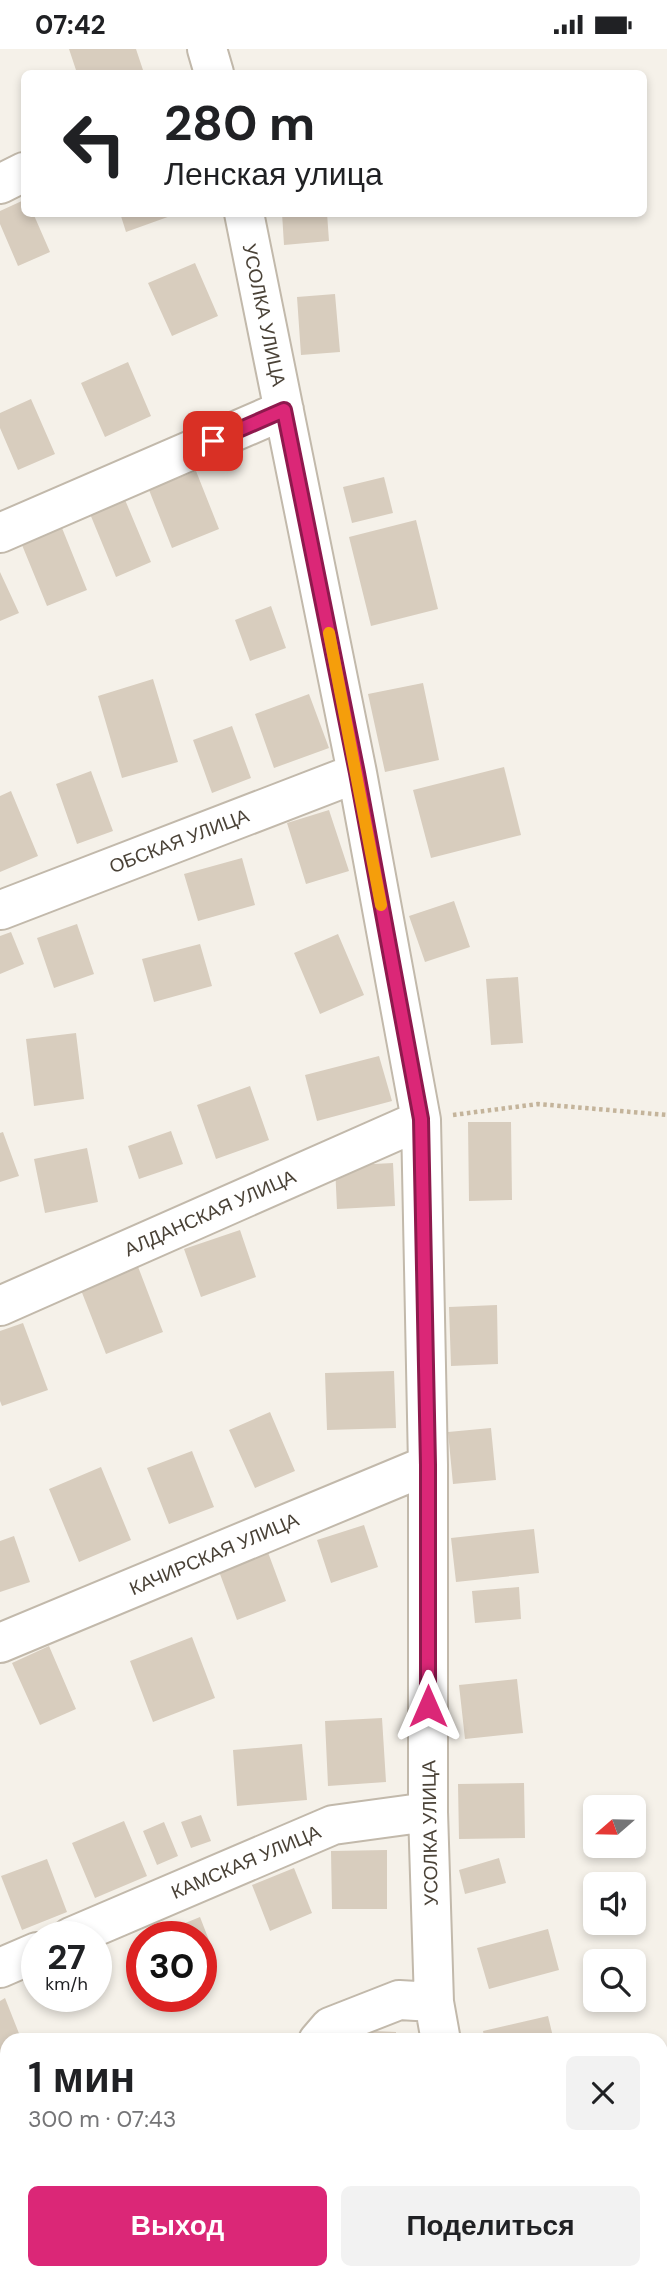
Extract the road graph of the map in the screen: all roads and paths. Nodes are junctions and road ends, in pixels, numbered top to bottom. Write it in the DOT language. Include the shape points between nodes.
graph roads {
  1 [pos="207,49"];
  2 [pos="213,70"];
  3 [pos="21,174"];
  4 [pos="0,184"];
  5 [pos="245,217"];
  6 [pos="284,410"];
  7 [pos="0,533"];
  8 [pos="357,773"];
  9 [pos="1,910"];
  10 [pos="667,1115"];
  11 [pos="421,1119"];
  12 [pos="0,1306"];
  13 [pos="428,1465"];
  14 [pos="0,1643"];
  15 [pos="428,1812"];
  16 [pos="108,1921"];
  17 [pos="21,1959"];
  18 [pos="0,1968"];
  19 [pos="434,2002"];
  20 [pos="325,2033"];
  21 [pos="440,2033"];
  1 -- 2 [label="street"];
  3 -- 4 [label="street"];
  5 -- 6 [label="street, УСОЛКА УЛИЦА"];
  6 -- 7 [label="street"];
  6 -- 8 [label="street, УСОЛКА УЛИЦА"];
  8 -- 9 [label="street, ОБСКАЯ УЛИЦА"];
  8 -- 11 [label="street, УСОЛКА УЛИЦА"];
  10 -- 11 [label="path" via="538,1104"];
  11 -- 12 [label="street, АЛДАНСКАЯ УЛИЦА"];
  11 -- 13 [label="street, УСОЛКА УЛИЦА"];
  13 -- 14 [label="street, КАЧИРСКАЯ УЛИЦА"];
  13 -- 15 [label="street, УСОЛКА УЛИЦА"];
  15 -- 16 [label="street, КАМСКАЯ УЛИЦА" via="333,1825"];
  15 -- 19 [label="street, УСОЛКА УЛИЦА"];
  17 -- 18 [label="street"];
  19 -- 20 [label="street" via="399,2000"];
  19 -- 21 [label="street, УСОЛКА УЛИЦА"];
}
